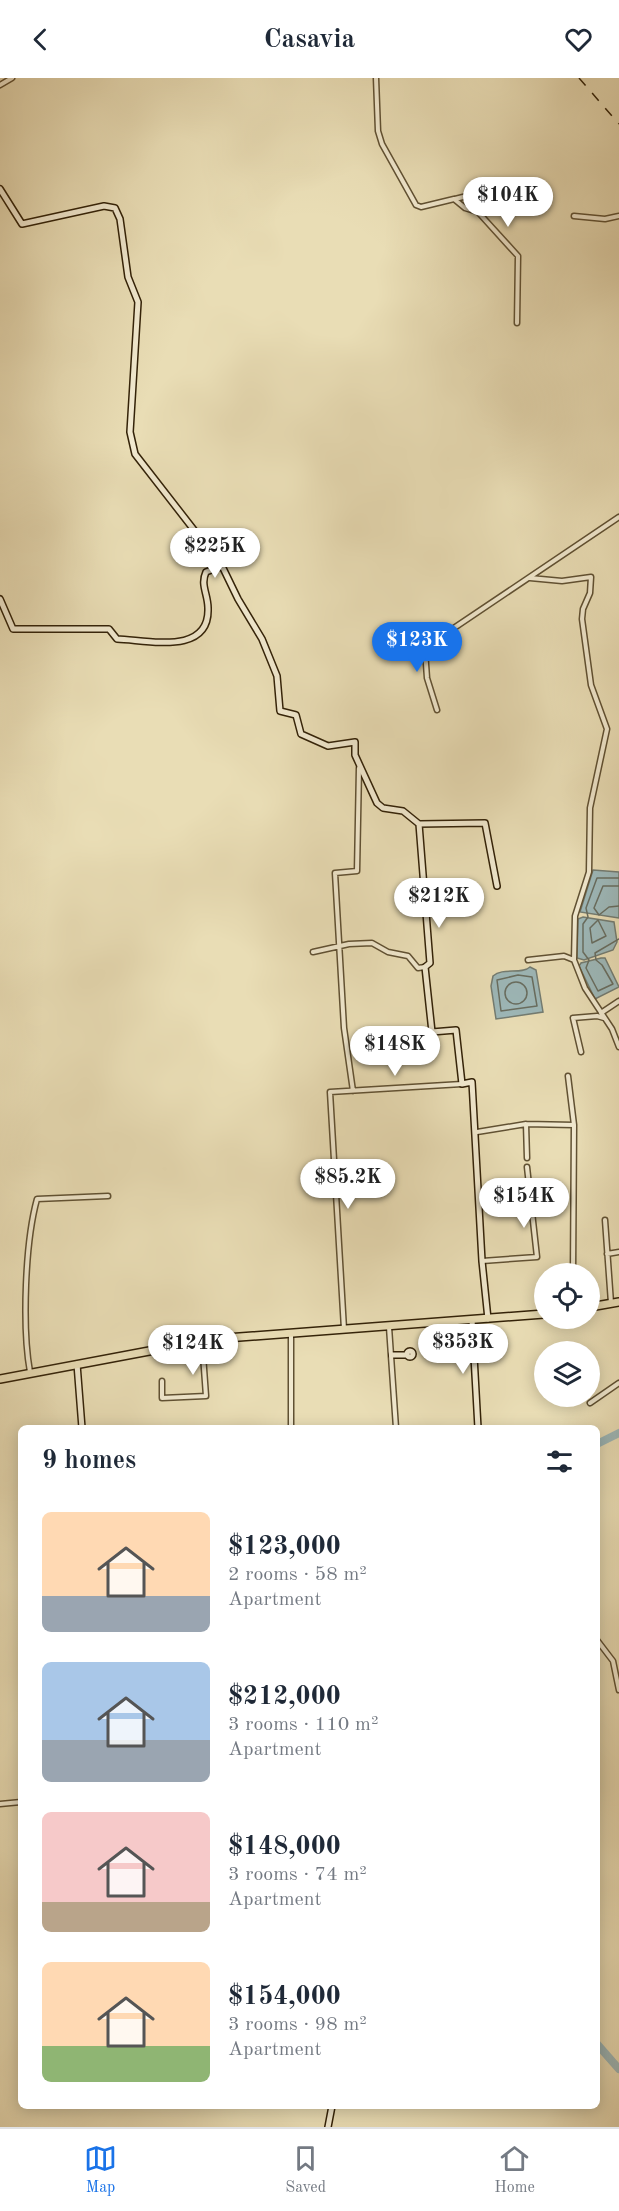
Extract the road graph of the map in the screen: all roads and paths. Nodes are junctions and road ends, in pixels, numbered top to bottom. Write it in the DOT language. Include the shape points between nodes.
graph roads {
  1 [pos="11,78"];
  2 [pos="376,78"];
  3 [pos="0,85"];
  4 [pos="0,189"];
  5 [pos="483,192"];
  6 [pos="454,200"];
  7 [pos="574,216"];
  8 [pos="619,216"];
  9 [pos="517,323"];
  10 [pos="619,517"];
  11 [pos="222,566"];
  12 [pos="530,578"];
  13 [pos="0,598"];
  14 [pos="423,637"];
  15 [pos="425,652"];
  16 [pos="437,710"];
  17 [pos="360,765"];
  18 [pos="419,825"];
  19 [pos="497,885"];
  20 [pos="340,946"];
  21 [pos="313,952"];
  22 [pos="528,960"];
  23 [pos="574,960"];
  24 [pos="425,967"];
  25 [pos="619,1000"];
  26 [pos="601,1013"];
  27 [pos="605,1019"];
  28 [pos="619,1047"];
  29 [pos="581,1052"];
  30 [pos="568,1076"];
  31 [pos="462,1084"];
  32 [pos="353,1091"];
  33 [pos="526,1124"];
  34 [pos="574,1125"];
  35 [pos="477,1132"];
  36 [pos="527,1158"];
  37 [pos="527,1167"];
  38 [pos="108,1196"];
  39 [pos="605,1220"];
  40 [pos="619,1252"];
  41 [pos="607,1254"];
  42 [pos="482,1261"];
  43 [pos="573,1263"];
  44 [pos="615,1303"];
  45 [pos="600,1305"];
  46 [pos="534,1315"];
  47 [pos="488,1319"];
  48 [pos="472,1320"];
  49 [pos="389,1326"];
  50 [pos="344,1329"];
  51 [pos="291,1333"];
  52 [pos="202,1340"];
  53 [pos="407,1354"];
  54 [pos="392,1355"];
  55 [pos="77,1364"];
  56 [pos="30,1373"];
  57 [pos="0,1379"];
  58 [pos="162,1381"];
  59 [pos="619,1383"];
  60 [pos="600,1396"];
  61 [pos="82,1425"];
  62 [pos="291,1425"];
  63 [pos="396,1425"];
  64 [pos="478,1425"];
  65 [pos="600,1644"];
  66 [pos="619,1690"];
  67 [pos="18,1802"];
  68 [pos="0,1804"];
  69 [pos="331,2109"];
  70 [pos="328,2127"];
  1 -- 3 [label="street"];
  2 -- 6 [label="street" via="382,144 416,205"];
  4 -- 11 [label="street" via="22,224 104,206 115,208 128,277 138,302 130,432 135,454"];
  5 -- 6 [label="street"];
  6 -- 9 [label="street" via="478,212 518,256"];
  7 -- 8 [label="street"];
  10 -- 12 [label="street"];
  11 -- 13 [label="street" via="206,572 202,580 207,624 201,634 186,641 117,639 109,629 13,629"];
  11 -- 17 [label="street" via="262,639 277,676 280,711 296,715 301,734 328,746 355,742"];
  12 -- 15 [label="street"];
  12 -- 23 [label="street" via="562,581 591,577 582,619 591,685 606,732 590,808 589,872 575,916"];
  14 -- 15 [label="street"];
  15 -- 16 [label="street" via="427,678"];
  17 -- 18 [label="street" via="377,803 382,808 403,811"];
  17 -- 20 [label="street" via="357,871 335,873"];
  18 -- 19 [label="street" via="485,823"];
  18 -- 24 [label="street" via="430,963"];
  20 -- 21 [label="street"];
  20 -- 24 [label="street" via="372,943 388,952 408,956 418,968"];
  20 -- 32 [label="street" via="344,1028"];
  22 -- 23 [label="street" via="564,956"];
  23 -- 26 [label="street"];
  24 -- 31 [label="street" via="432,1032 456,1030"];
  25 -- 26 [label="street"];
  26 -- 27 [label="street"];
  27 -- 28 [label="street"];
  27 -- 29 [label="street" via="573,1018"];
  30 -- 34 [label="street"];
  31 -- 32 [label="street"];
  31 -- 35 [label="street" via="472,1082"];
  32 -- 50 [label="street" via="330,1092"];
  33 -- 34 [label="street"];
  33 -- 35 [label="street"];
  33 -- 36 [label="street"];
  34 -- 43 [label="street"];
  35 -- 42 [label="street"];
  37 -- 42 [label="street" via="537,1257"];
  38 -- 56 [label="street" via="37,1199 25,1333"];
  39 -- 41 [label="street"];
  40 -- 41 [label="street"];
  41 -- 44 [label="street"];
  42 -- 47 [label="street"];
  44 -- 45 [label="highway"];
  46 -- 47 [label="highway"];
  47 -- 48 [label="highway"];
  48 -- 49 [label="highway"];
  48 -- 64 [label="street"];
  49 -- 50 [label="highway"];
  49 -- 54 [label="street"];
  50 -- 51 [label="highway"];
  51 -- 52 [label="highway"];
  51 -- 62 [label="street"];
  52 -- 55 [label="highway"];
  52 -- 58 [label="street" via="206,1396 162,1398"];
  53 -- 54 [label="street"];
  54 -- 63 [label="street"];
  55 -- 56 [label="highway"];
  55 -- 61 [label="street"];
  56 -- 57 [label="highway"];
  59 -- 60 [label="street"];
  65 -- 66 [label="street" via="614,1661"];
  67 -- 68 [label="street"];
  69 -- 70 [label="street"];
}
